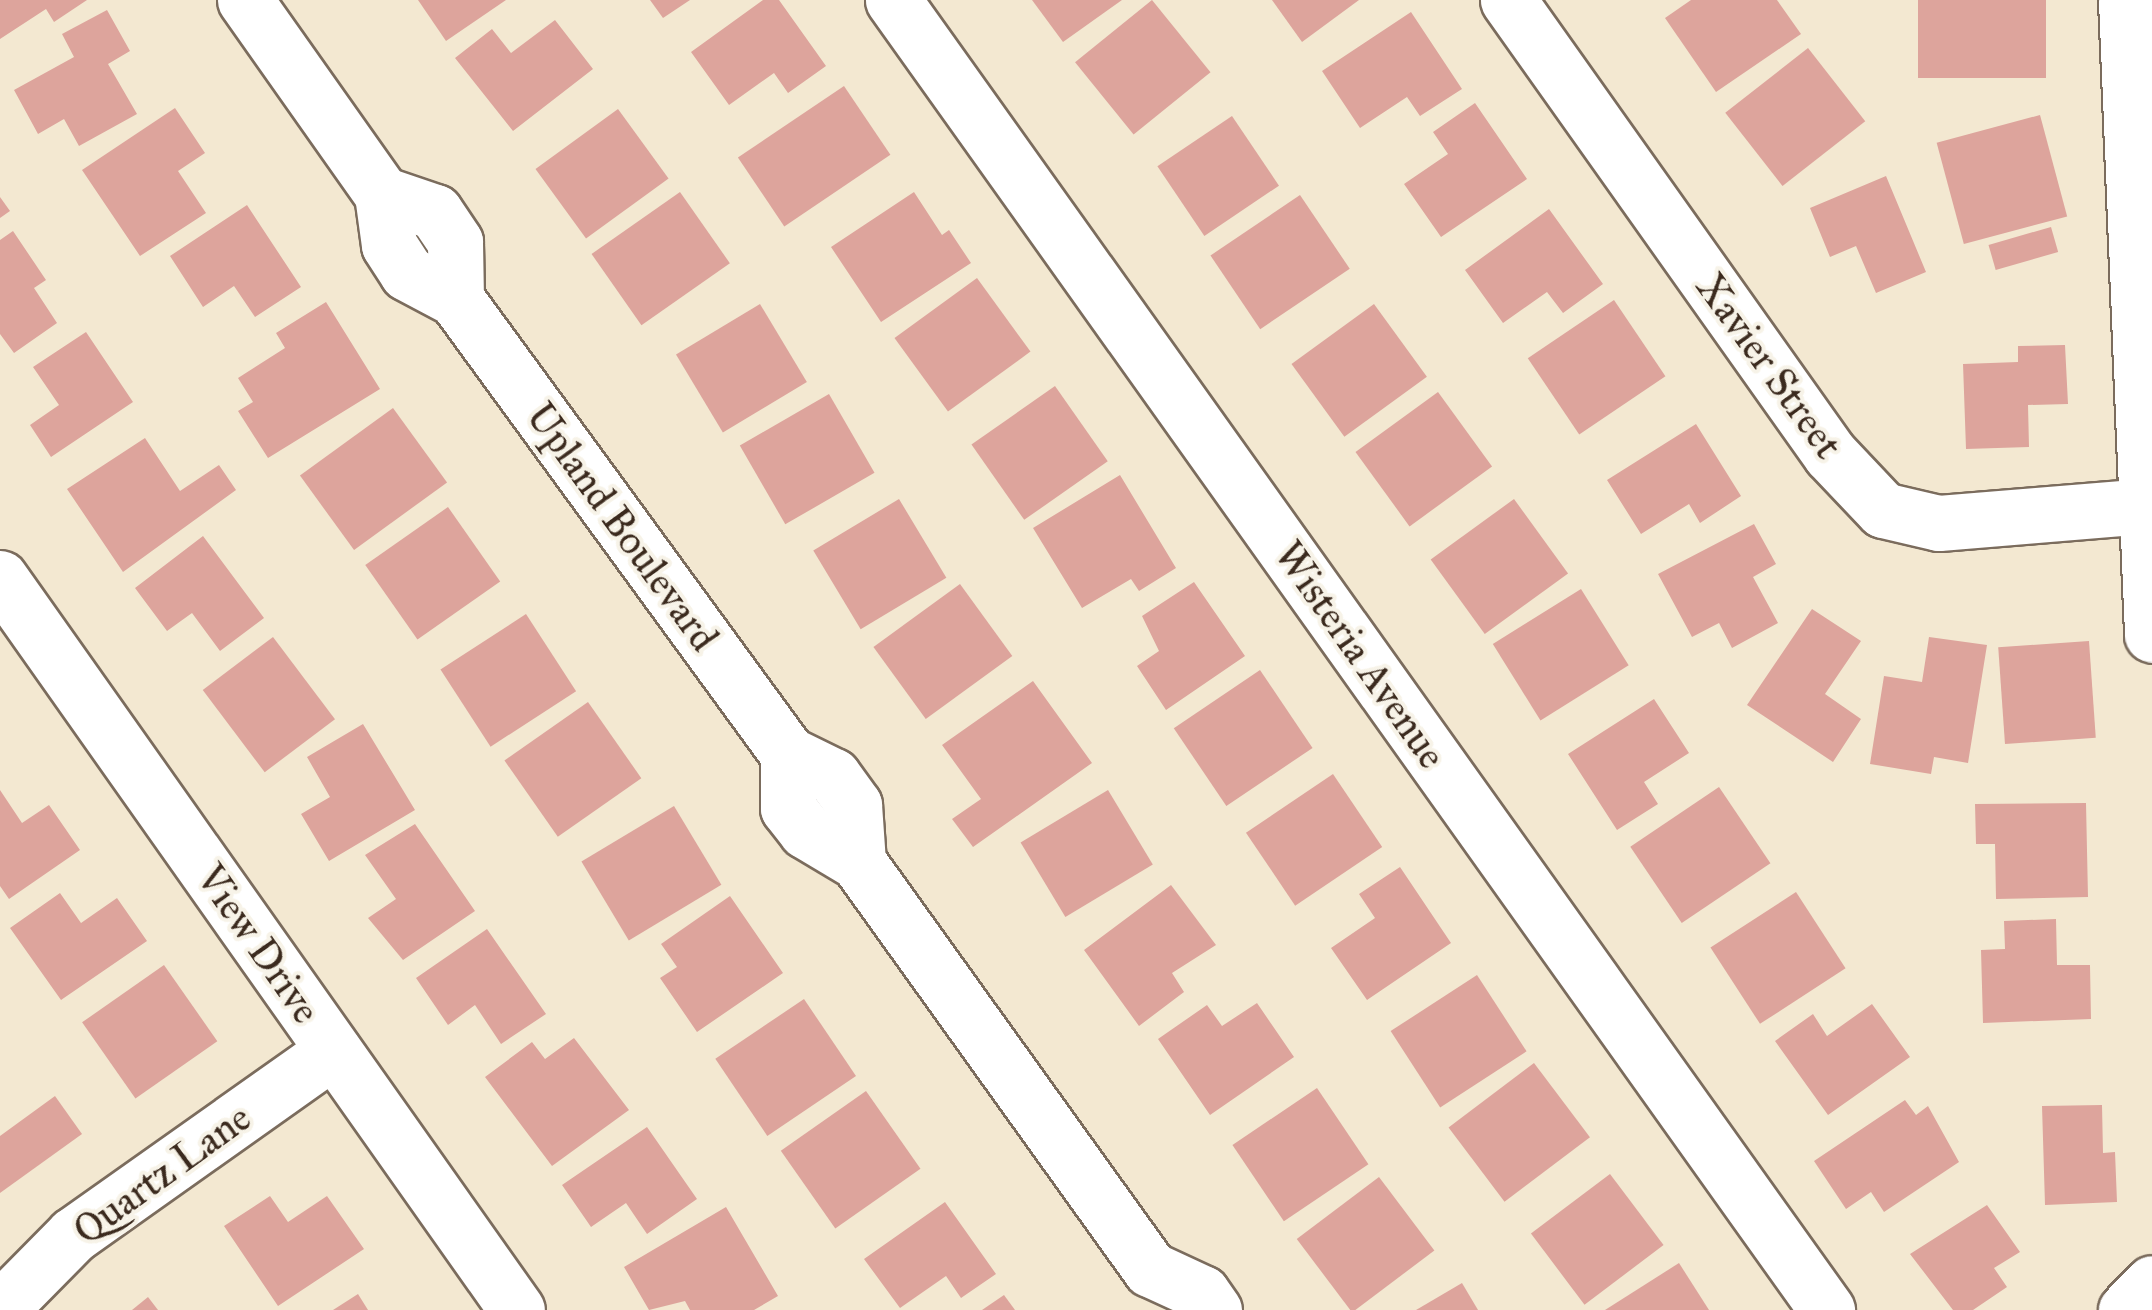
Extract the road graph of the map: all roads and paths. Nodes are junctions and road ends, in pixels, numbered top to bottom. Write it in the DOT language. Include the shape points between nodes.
graph roads {
  1 [pos="246,0"];
  2 [pos="893,0"];
  3 [pos="1508,0"];
  4 [pos="2126,0"];
  5 [pos="2147,506"];
  6 [pos="0,578"];
  7 [pos="2152,634"];
  8 [pos="333,1051"];
  9 [pos="2152,1283"];
  10 [pos="1152,1290"];
  11 [pos="0,1309"];
  12 [pos="517,1310"];
  13 [pos="1214,1310"];
  14 [pos="1827,1310"];
  15 [pos="2126,1310"];
  1 -- 10 [label="street, Upland Boulevard" via="382,194 435,212 455,242 456,298 788,754 833,776 854,805 858,862"];
  2 -- 14 [label="street, Wisteria Avenue"];
  3 -- 5 [label="street, Xavier Street" via="1830,454 1882,510 1939,522"];
  4 -- 5 [label="street"];
  5 -- 7 [label="street"];
  6 -- 8 [label="street, View Drive"];
  8 -- 11 [label="street, Quartz Lane" via="73,1235"];
  8 -- 12 [label="street, View Drive"];
  9 -- 15 [label="street"];
  10 -- 13 [label="street, Upland Boulevard" via="1202,1293"];
}
